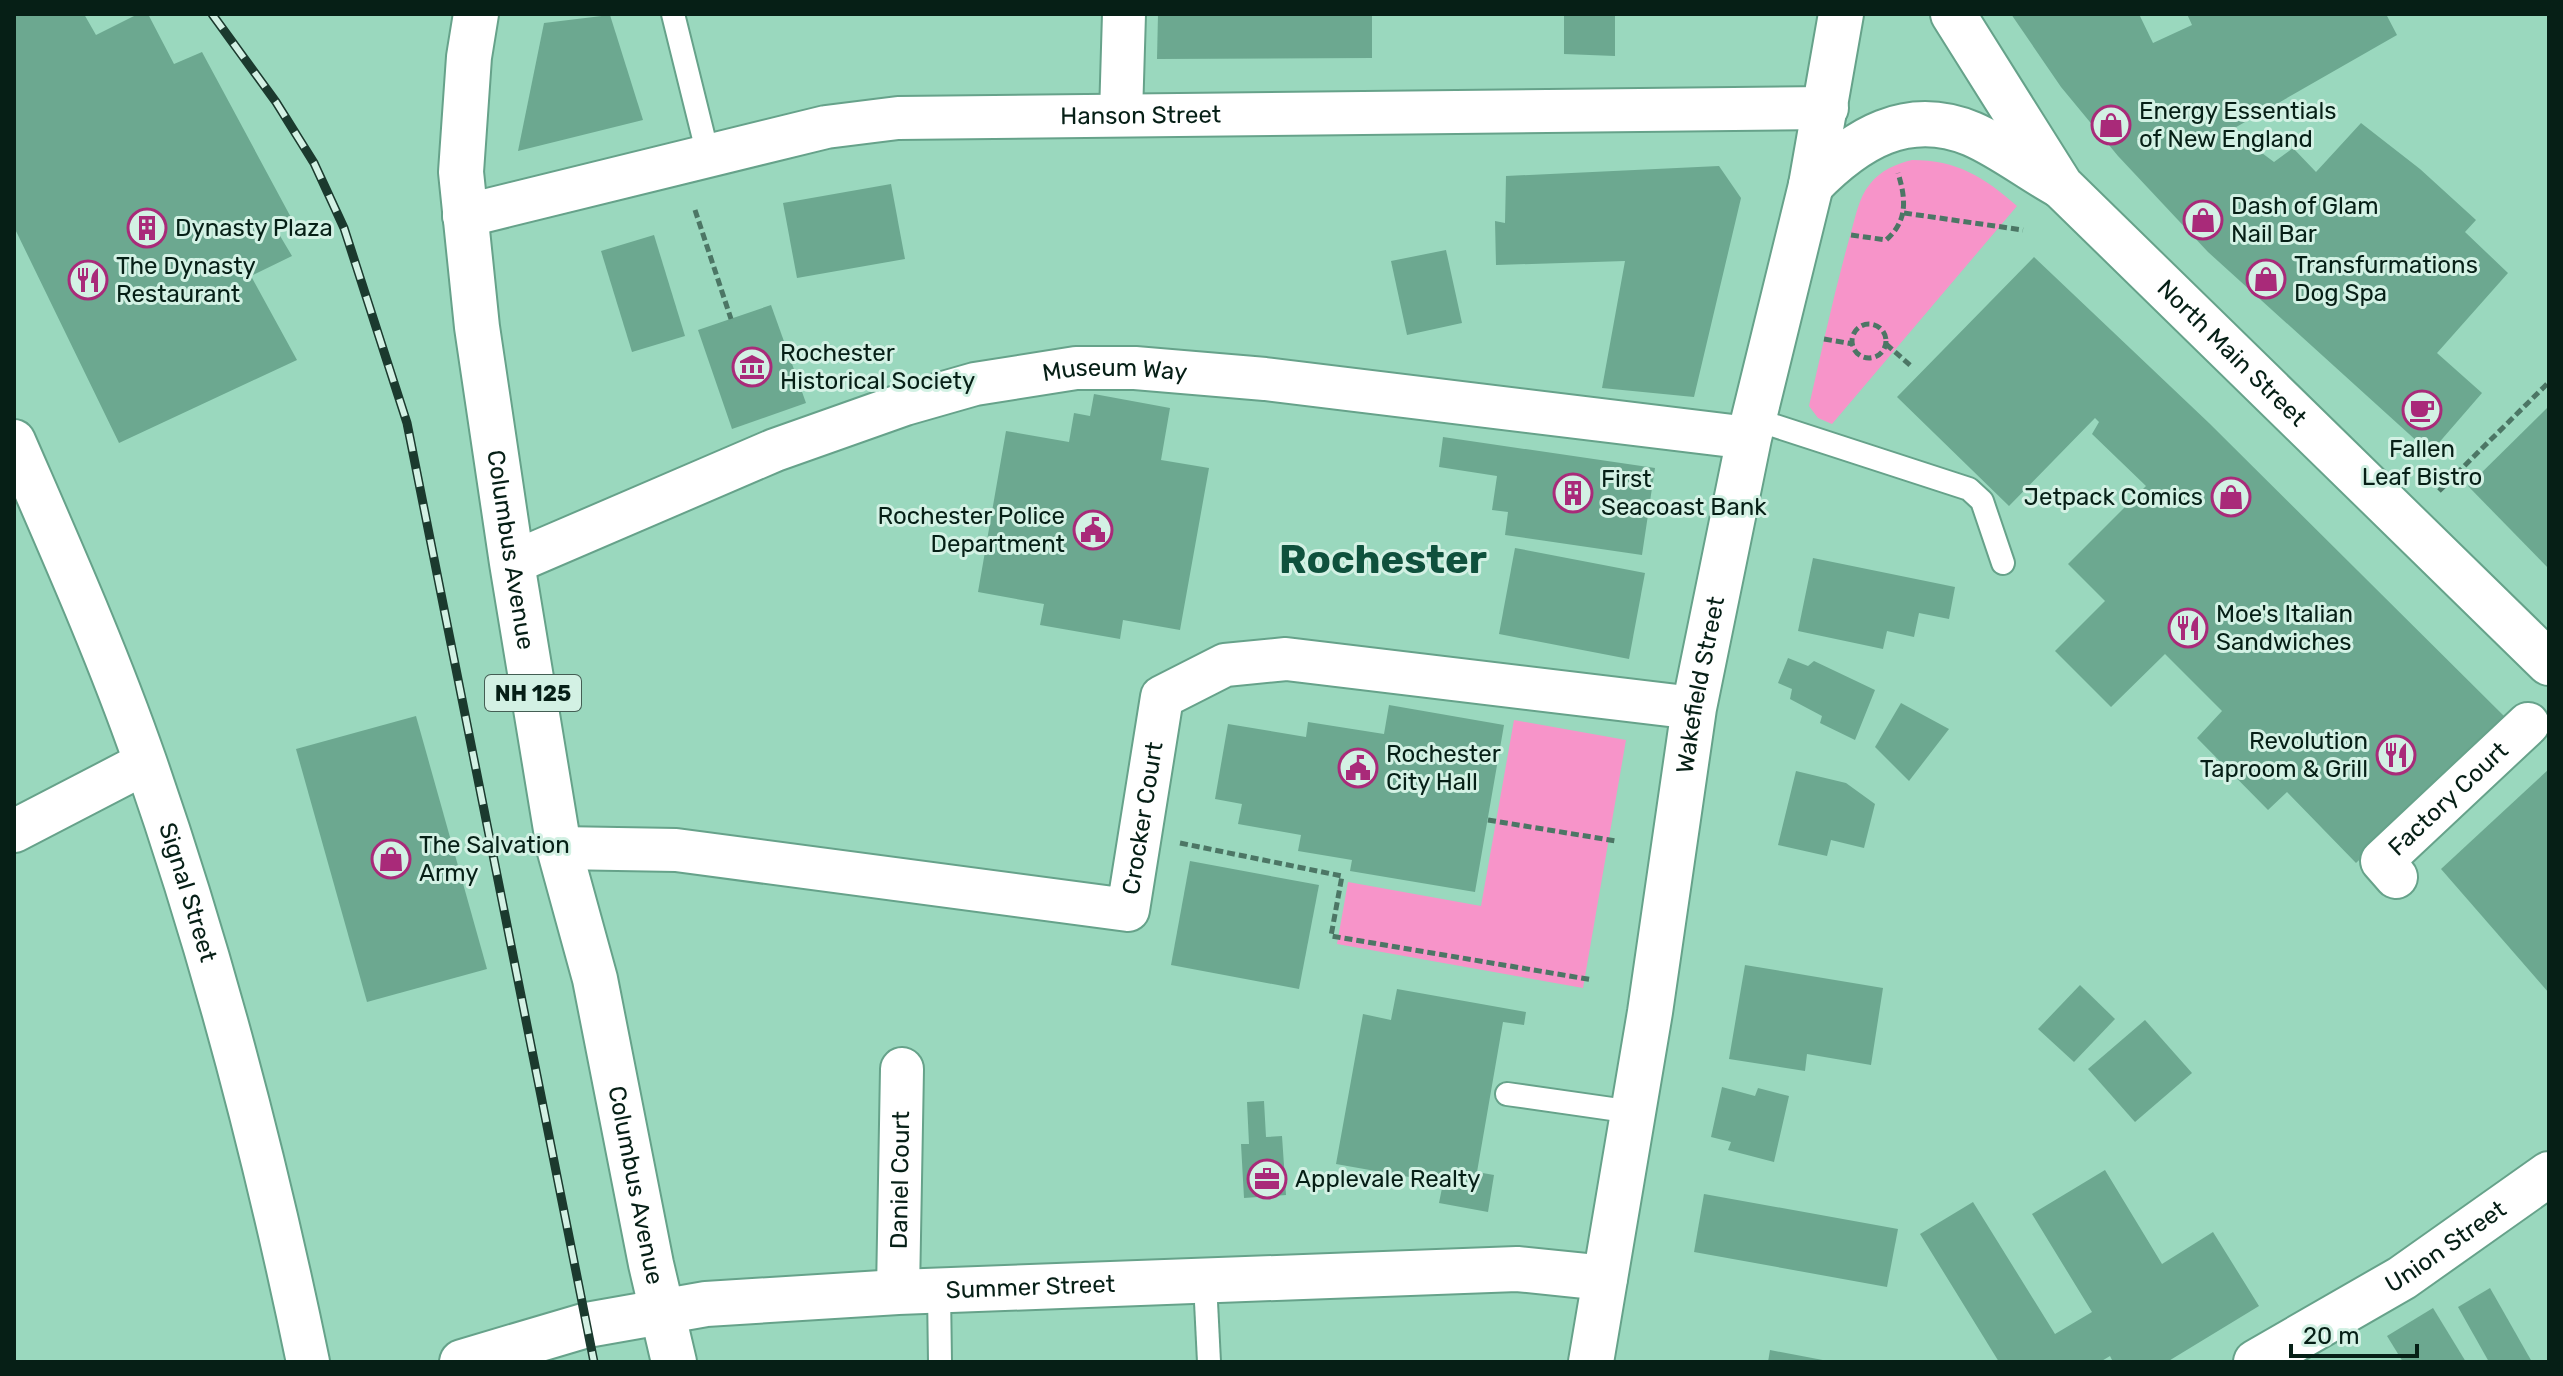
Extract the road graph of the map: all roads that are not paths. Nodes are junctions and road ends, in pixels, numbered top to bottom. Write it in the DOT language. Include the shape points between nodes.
graph roads {
  1 [pos="476,14"];
  2 [pos="673,14"];
  3 [pos="1124,14"];
  4 [pos="1841,14"];
  5 [pos="1953,14"];
  6 [pos="1827,108"];
  7 [pos="1121,115"];
  8 [pos="708,155"];
  9 [pos="1811,185"];
  10 [pos="2061,186"];
  11 [pos="464,216"];
  12 [pos="1752,428"];
  13 [pos="14,441"];
  14 [pos="512,563"];
  15 [pos="2003,563"];
  16 [pos="2549,663"];
  17 [pos="1694,708"];
  18 [pos="2528,724"];
  19 [pos="145,763"];
  20 [pos="14,831"];
  21 [pos="559,848"];
  22 [pos="2396,877"];
  23 [pos="902,1069"];
  24 [pos="1507,1094"];
  25 [pos="1633,1112"];
  26 [pos="2549,1174"];
  27 [pos="1605,1278"];
  28 [pos="1205,1282"];
  29 [pos="918,1292"];
  30 [pos="662,1309"];
  31 [pos="535,1351"];
  32 [pos="308,1362"];
  33 [pos="462,1362"];
  34 [pos="674,1362"];
  35 [pos="940,1362"];
  36 [pos="1209,1362"];
  37 [pos="1591,1362"];
  38 [pos="2256,1362"];
  1 -- 11 [label="main road, Columbus Avenue / NH 125" via="463,123"];
  2 -- 8 [label="lane"];
  3 -- 7 [label="street"];
  4 -- 6 [label="main road, Wakefield Street"];
  5 -- 10 [label="main road, North Main Street"];
  6 -- 7 [label="street, Hanson Street"];
  6 -- 9 [label="main road, Wakefield Street"];
  7 -- 8 [label="street, Hanson Street" via="898,118 826,127"];
  8 -- 11 [label="street, Hanson Street"];
  9 -- 10 [label="main road" via="1838,157 1868,138 1889,130 1943,126 1973,135"];
  9 -- 12 [label="main road, Wakefield Street"];
  10 -- 16 [label="main road, North Main Street"];
  11 -- 14 [label="main road, Columbus Avenue / NH 125"];
  12 -- 14 [label="street, Museum Way" via="1265,379 1076,368 975,384 905,404 775,450"];
  12 -- 15 [label="lane" via="1969,489 1982,501"];
  12 -- 17 [label="main road, Wakefield Street"];
  13 -- 19 [label="street, Signal Street" via="83,599"];
  14 -- 21 [label="main road, Columbus Avenue / NH 125"];
  17 -- 21 [label="street, Crocker Court" via="1286,659 1225,665 1162,697 1128,910 676,850"];
  17 -- 25 [label="main road, Wakefield Street"];
  18 -- 22 [label="street, Factory Court" via="2382,861"];
  19 -- 20 [label="street"];
  19 -- 32 [label="street, Signal Street" via="228,1027"];
  21 -- 30 [label="main road, Columbus Avenue / NH 125" via="595,979"];
  23 -- 29 [label="street, Daniel Court"];
  24 -- 25 [label="lane"];
  25 -- 27 [label="main road, Wakefield Street"];
  26 -- 38 [label="main road, Union Street" via="2402,1278"];
  27 -- 28 [label="main road, Summer Street" via="1517,1269"];
  27 -- 37 [label="main road, Wakefield Street"];
  28 -- 29 [label="main road, Summer Street"];
  28 -- 36 [label="lane"];
  29 -- 30 [label="main road, Summer Street"];
  29 -- 35 [label="lane"];
  30 -- 31 [label="main road, Summer Street"];
  30 -- 34 [label="main road, Columbus Avenue / NH 125"];
  31 -- 33 [label="main road, Summer Street"];
}
